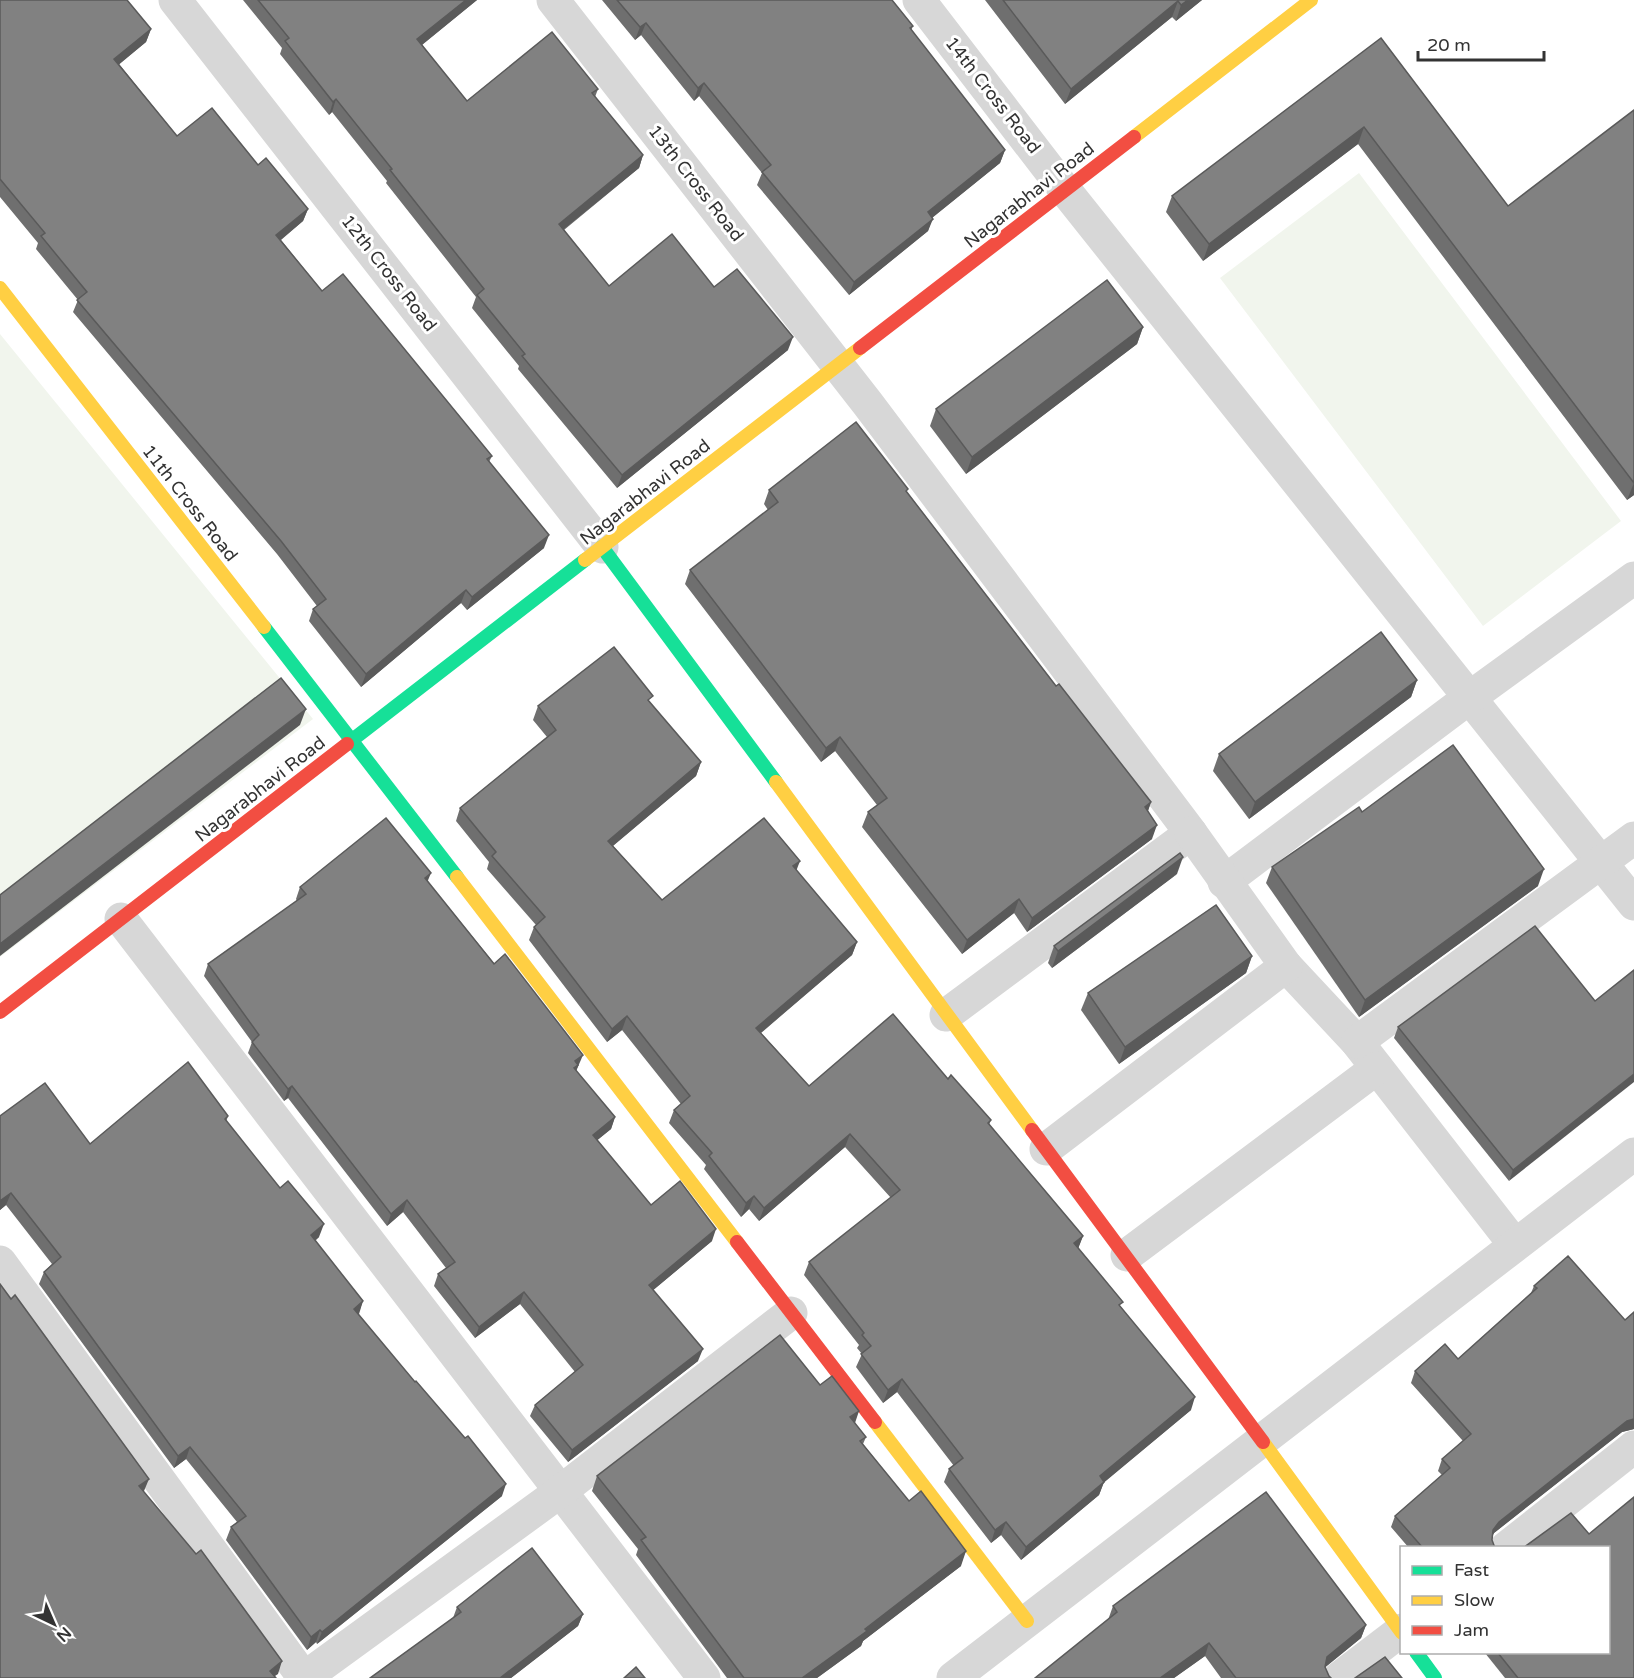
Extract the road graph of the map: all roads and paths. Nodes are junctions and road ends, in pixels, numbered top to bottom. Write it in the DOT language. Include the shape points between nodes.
graph roads {
  1 [pos="175,0"];
  2 [pos="553,0"];
  3 [pos="919,0"];
  4 [pos="1311,0"];
  5 [pos="1065,190"];
  6 [pos="0,288"];
  7 [pos="838,365"];
  8 [pos="602,547"];
  9 [pos="1634,578"];
  10 [pos="1468,698"];
  11 [pos="352,740"];
  12 [pos="1191,832"];
  13 [pos="1634,838"];
  14 [pos="1601,863"];
  15 [pos="1224,882"];
  16 [pos="1634,904"];
  17 [pos="121,919"];
  18 [pos="1286,966"];
  19 [pos="0,1012"];
  20 [pos="946,1015"];
  21 [pos="1357,1042"];
  22 [pos="1377,1068"];
  23 [pos="1046,1149"];
  24 [pos="1634,1154"];
  25 [pos="1515,1245"];
  26 [pos="1127,1255"];
  27 [pos="0,1262"];
  28 [pos="791,1313"];
  29 [pos="1261,1441"];
  30 [pos="1634,1447"];
  31 [pos="561,1491"];
  32 [pos="1509,1546"];
  33 [pos="1027,1621"];
  34 [pos="1400,1630"];
  35 [pos="1400,1640"];
  36 [pos="1417,1654"];
  37 [pos="304,1678"];
  38 [pos="704,1678"];
  39 [pos="953,1678"];
  40 [pos="1339,1678"];
  41 [pos="1435,1678"];
  1 -- 8 [label="street, 12th Cross Road"];
  2 -- 7 [label="street, 13th Cross Road"];
  3 -- 5 [label="street, 14th Cross Road"];
  4 -- 5 [label="street, Nagarabhavi Road"];
  5 -- 7 [label="street, Nagarabhavi Road"];
  5 -- 10 [label="street, 14th Cross Road"];
  6 -- 11 [label="street, 11th Cross Road"];
  7 -- 8 [label="street, Nagarabhavi Road"];
  7 -- 12 [label="street, 13th Cross Road"];
  8 -- 11 [label="street, Nagarabhavi Road"];
  8 -- 20 [label="street"];
  9 -- 10 [label="street"];
  10 -- 14 [label="street, 14th Cross Road"];
  10 -- 15 [label="street"];
  11 -- 17 [label="street, Nagarabhavi Road"];
  11 -- 28 [label="street, 11th Cross Road"];
  12 -- 15 [label="street, 13th Cross Road"];
  12 -- 20 [label="street"];
  13 -- 14 [label="street"];
  14 -- 16 [label="street, 14th Cross Road"];
  14 -- 21 [label="street"];
  15 -- 18 [label="street, 13th Cross Road"];
  17 -- 19 [label="street, Nagarabhavi Road"];
  17 -- 31 [label="street"];
  18 -- 21 [label="street, 13th Cross Road"];
  18 -- 23 [label="street"];
  20 -- 23 [label="street"];
  21 -- 22 [label="street, 13th Cross Road"];
  22 -- 25 [label="street, 13th Cross Road"];
  22 -- 26 [label="street"];
  23 -- 26 [label="street"];
  24 -- 25 [label="street"];
  25 -- 29 [label="street"];
  26 -- 29 [label="street"];
  27 -- 37 [label="street"];
  28 -- 31 [label="street"];
  28 -- 33 [label="street, 11th Cross Road"];
  29 -- 33 [label="street"];
  29 -- 34 [label="street"];
  30 -- 32 [label="street"];
  31 -- 37 [label="street"];
  31 -- 38 [label="street"];
  33 -- 39 [label="street"];
  35 -- 40 [label="street"];
  36 -- 41 [label="street"];
}
